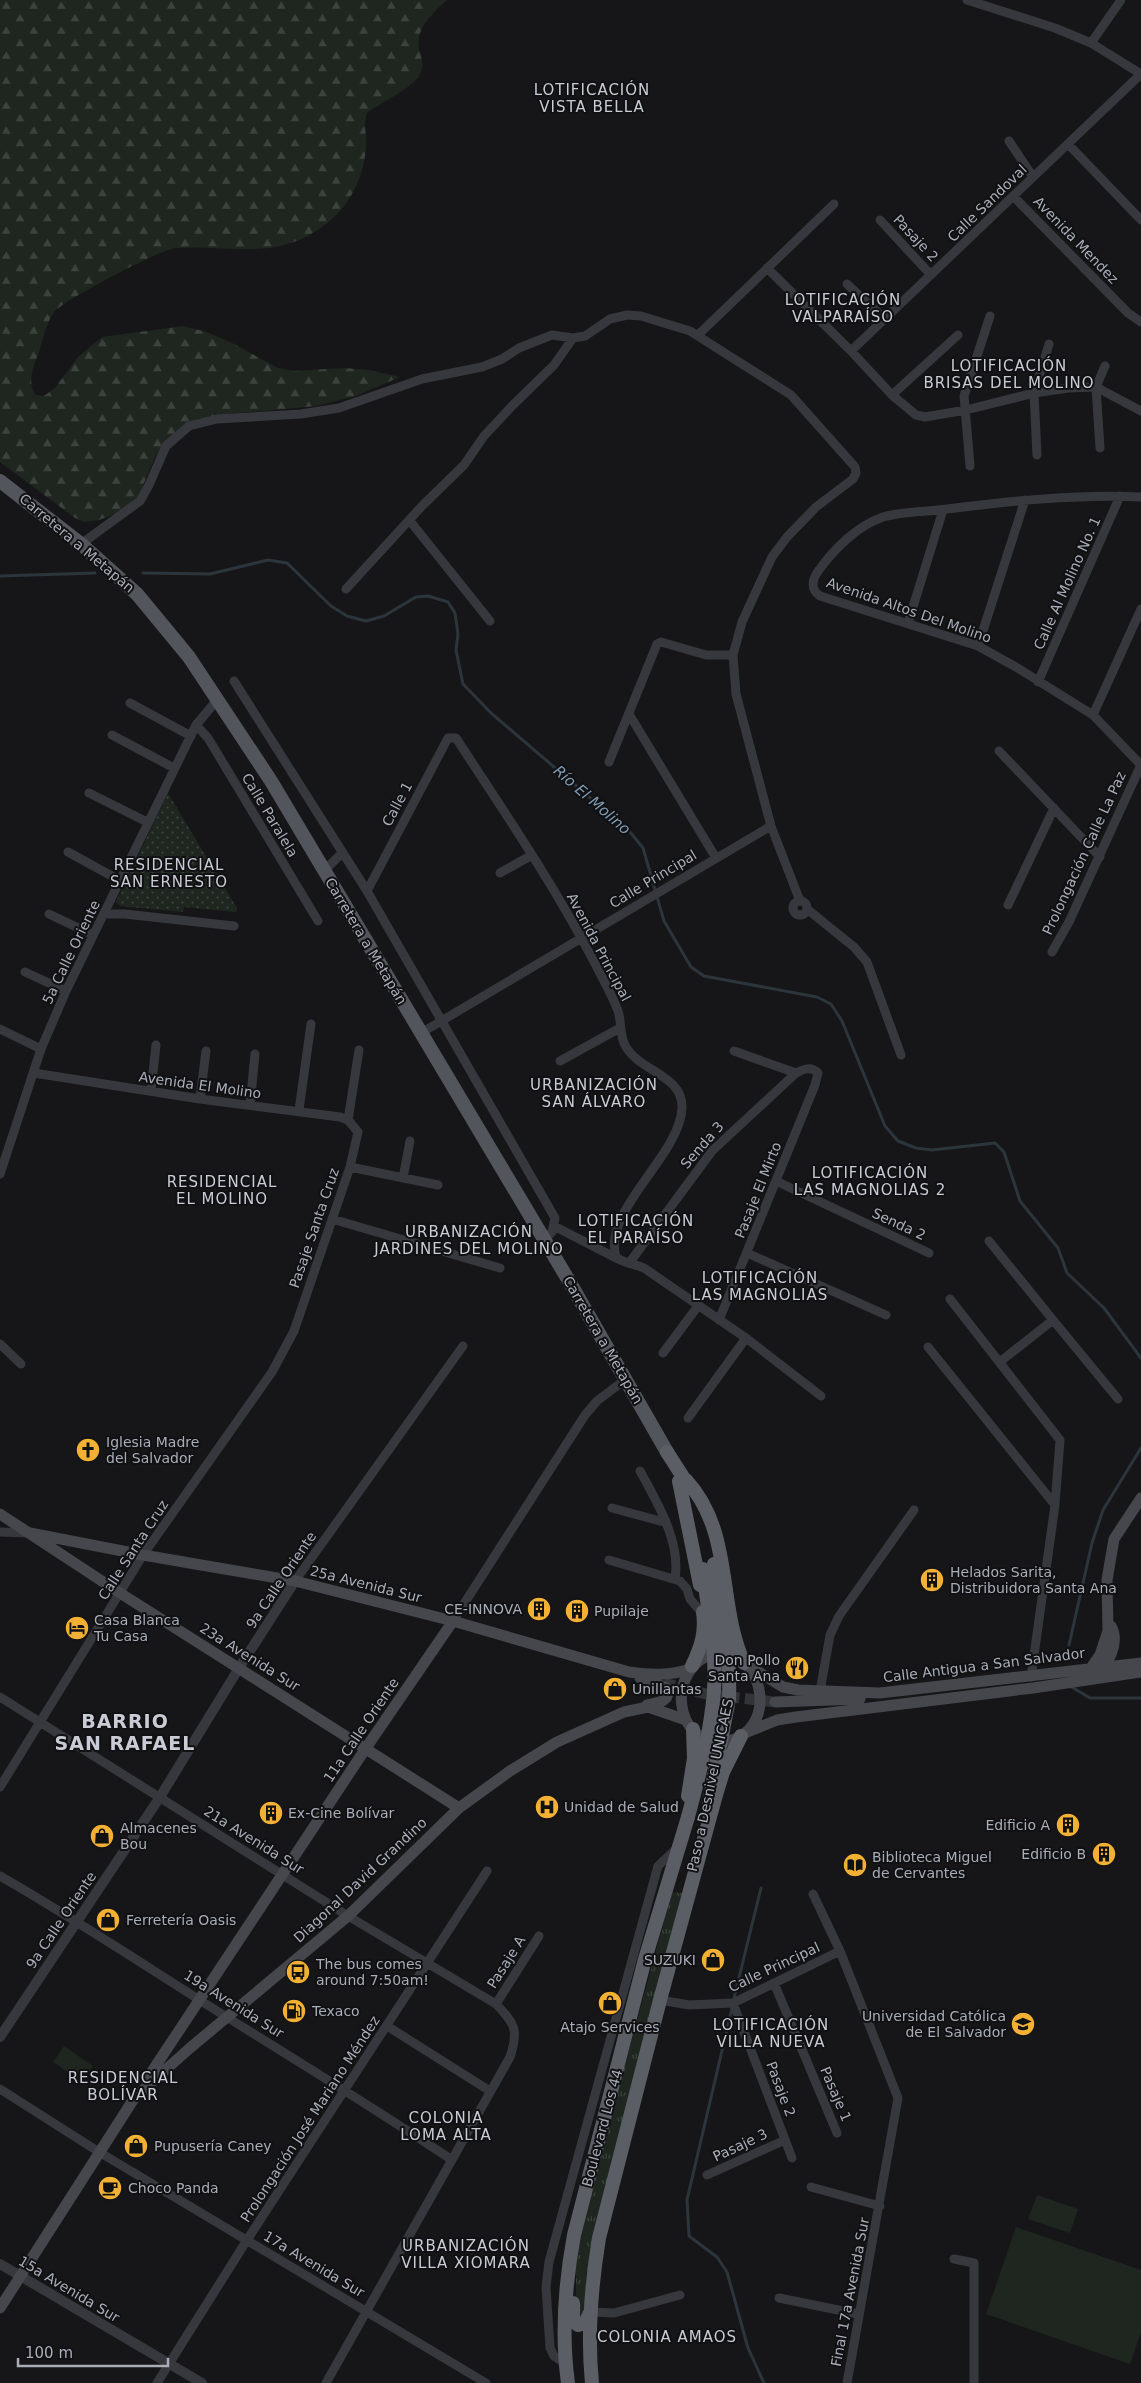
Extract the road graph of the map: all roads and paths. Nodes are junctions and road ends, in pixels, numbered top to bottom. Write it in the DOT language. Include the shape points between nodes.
graph roads {
  1 [pos="966,0"];
  2 [pos="1121,0"];
  3 [pos="1091,43"];
  4 [pos="1141,74"];
  5 [pos="1010,141"];
  6 [pos="1068,144"];
  7 [pos="1033,177"];
  8 [pos="1013,196"];
  9 [pos="834,204"];
  10 [pos="880,220"];
  11 [pos="1141,220"];
  12 [pos="768,268"];
  13 [pos="931,275"];
  14 [pos="846,284"];
  15 [pos="990,316"];
  16 [pos="885,319"];
  17 [pos="1141,322"];
  18 [pos="698,335"];
  19 [pos="958,335"];
  20 [pos="573,338"];
  21 [pos="1049,344"];
  22 [pos="852,351"];
  23 [pos="1105,366"];
  24 [pos="1096,387"];
  25 [pos="1034,393"];
  26 [pos="892,395"];
  27 [pos="966,410"];
  28 [pos="1141,411"];
  29 [pos="1100,448"];
  30 [pos="1037,455"];
  31 [pos="970,466"];
  32 [pos="0,481"];
  33 [pos="1120,496"];
  34 [pos="1141,497"];
  35 [pos="1024,500"];
  36 [pos="944,510"];
  37 [pos="410,521"];
  38 [pos="81,544"];
  39 [pos="346,589"];
  40 [pos="1141,609"];
  41 [pos="490,621"];
  42 [pos="908,623"];
  43 [pos="978,646"];
  44 [pos="733,655"];
  45 [pos="234,681"];
  46 [pos="1038,682"];
  47 [pos="217,700"];
  48 [pos="130,703"];
  49 [pos="629,714"];
  50 [pos="1093,715"];
  51 [pos="196,725"];
  52 [pos="112,735"];
  53 [pos="191,736"];
  54 [pos="456,738"];
  55 [pos="999,751"];
  56 [pos="609,762"];
  57 [pos="1141,765"];
  58 [pos="174,768"];
  59 [pos="89,793"];
  60 [pos="1054,808"];
  61 [pos="147,822"];
  62 [pos="771,826"];
  63 [pos="68,852"];
  64 [pos="342,853"];
  65 [pos="532,855"];
  66 [pos="1100,857"];
  67 [pos="716,858"];
  68 [pos="324,871"];
  69 [pos="500,873"];
  70 [pos="119,880"];
  71 [pos="367,891"];
  72 [pos="800,901"];
  73 [pos="1008,905"];
  74 [pos="807,909"];
  75 [pos="49,914"];
  76 [pos="105,914"];
  77 [pos="318,921"];
  78 [pos="234,926"];
  79 [pos="93,936"];
  80 [pos="581,938"];
  81 [pos="1052,952"];
  82 [pos="25,972"];
  83 [pos="66,991"];
  84 [pos="442,1021"];
  85 [pos="311,1024"];
  86 [pos="620,1028"];
  87 [pos="0,1029"];
  88 [pos="421,1033"];
  89 [pos="156,1045"];
  90 [pos="41,1049"];
  91 [pos="359,1050"];
  92 [pos="734,1050"];
  93 [pos="206,1052"];
  94 [pos="255,1054"];
  95 [pos="901,1055"];
  96 [pos="560,1061"];
  97 [pos="796,1073"];
  98 [pos="34,1074"];
  99 [pos="152,1091"];
  100 [pos="200,1099"];
  101 [pos="250,1105"];
  102 [pos="299,1110"];
  103 [pos="348,1120"];
  104 [pos="410,1141"];
  105 [pos="350,1167"];
  106 [pos="0,1174"];
  107 [pos="403,1178"];
  108 [pos="776,1181"];
  109 [pos="438,1185"];
  110 [pos="332,1219"];
  111 [pos="554,1226"];
  112 [pos="544,1239"];
  113 [pos="989,1241"];
  114 [pos="747,1253"];
  115 [pos="929,1253"];
  116 [pos="617,1258"];
  117 [pos="630,1262"];
  118 [pos="500,1268"];
  119 [pos="950,1299"];
  120 [pos="698,1306"];
  121 [pos="886,1314"];
  122 [pos="719,1320"];
  123 [pos="1053,1320"];
  124 [pos="294,1331"];
  125 [pos="746,1338"];
  126 [pos="0,1344"];
  127 [pos="463,1346"];
  128 [pos="928,1347"];
  129 [pos="663,1352"];
  130 [pos="1001,1362"];
  131 [pos="21,1364"];
  132 [pos="621,1381"];
  133 [pos="821,1396"];
  134 [pos="1118,1399"];
  135 [pos="688,1418"];
  136 [pos="667,1452"];
  137 [pos="640,1471"];
  138 [pos="682,1480"];
  139 [pos="1141,1498"];
  140 [pos="1055,1506"];
  141 [pos="612,1508"];
  142 [pos="914,1510"];
  143 [pos="0,1514"];
  144 [pos="664,1522"];
  145 [pos="0,1532"];
  146 [pos="30,1533"];
  147 [pos="143,1555"];
  148 [pos="609,1560"];
  149 [pos="708,1566"];
  150 [pos="675,1578"];
  151 [pos="725,1578"];
  152 [pos="295,1581"];
  153 [pos="699,1583"];
  154 [pos="120,1593"];
  155 [pos="703,1614"];
  156 [pos="1108,1616"];
  157 [pos="453,1621"];
  158 [pos="1141,1662"];
  159 [pos="746,1664"];
  160 [pos="1106,1666"];
  161 [pos="239,1668"];
  162 [pos="691,1668"];
  163 [pos="1091,1668"];
  164 [pos="624,1671"];
  165 [pos="1141,1672"];
  166 [pos="1031,1677"];
  167 [pos="1097,1679"];
  168 [pos="664,1683"];
  169 [pos="820,1691"];
  170 [pos="880,1694"];
  171 [pos="0,1697"];
  172 [pos="776,1702"];
  173 [pos="624,1712"];
  174 [pos="39,1723"];
  175 [pos="689,1725"];
  176 [pos="743,1735"];
  177 [pos="366,1748"];
  178 [pos="0,1787"];
  179 [pos="160,1797"];
  180 [pos="459,1808"];
  181 [pos="674,1851"];
  182 [pos="486,1871"];
  183 [pos="284,1875"];
  184 [pos="0,1876"];
  185 [pos="669,1878"];
  186 [pos="813,1894"];
  187 [pos="685,1907"];
  188 [pos="348,1916"];
  189 [pos="78,1921"];
  190 [pos="538,1936"];
  191 [pos="840,1952"];
  192 [pos="428,1962"];
  193 [pos="774,1982"];
  194 [pos="200,2000"];
  195 [pos="660,2000"];
  196 [pos="733,2003"];
  197 [pos="496,2004"];
  198 [pos="227,2017"];
  199 [pos="388,2026"];
  200 [pos="0,2037"];
  201 [pos="0,2089"];
  202 [pos="346,2089"];
  203 [pos="490,2091"];
  204 [pos="135,2097"];
  205 [pos="837,2133"];
  206 [pos="785,2140"];
  207 [pos="99,2152"];
  208 [pos="792,2158"];
  209 [pos="452,2160"];
  210 [pos="707,2176"];
  211 [pos="811,2188"];
  212 [pos="880,2206"];
  213 [pos="247,2240"];
  214 [pos="954,2259"];
  215 [pos="569,2260"];
  216 [pos="0,2264"];
  217 [pos="21,2276"];
  218 [pos="680,2295"];
  219 [pos="780,2298"];
  220 [pos="0,2308"];
  221 [pos="367,2312"];
  222 [pos="590,2312"];
  223 [pos="858,2314"];
  224 [pos="564,2338"];
  225 [pos="169,2363"];
  226 [pos="566,2364"];
  227 [pos="157,2383"];
  228 [pos="202,2383"];
  229 [pos="326,2383"];
  230 [pos="486,2383"];
  231 [pos="568,2383"];
  232 [pos="592,2383"];
  233 [pos="847,2383"];
  234 [pos="974,2383"];
  1 -- 3 [label="street"];
  2 -- 3 [label="street"];
  3 -- 4 [label="street"];
  4 -- 6 [label="street, Calle Sandoval"];
  5 -- 7 [label="street"];
  6 -- 7 [label="street, Calle Sandoval"];
  6 -- 11 [label="street"];
  7 -- 8 [label="street, Calle Sandoval"];
  8 -- 13 [label="street, Calle Sandoval"];
  8 -- 17 [label="street, Avenida Mendez" via="1128,313"];
  9 -- 12 [label="street"];
  10 -- 13 [label="street, Pasaje 2"];
  12 -- 18 [label="street"];
  12 -- 22 [label="street"];
  13 -- 16 [label="street, Calle Sandoval"];
  14 -- 16 [label="street"];
  15 -- 27 [label="street" via="964,396"];
  16 -- 22 [label="street, Calle Sandoval"];
  18 -- 20 [label="street" via="679,326 627,315 610,319 586,336"];
  18 -- 44 [label="street" via="791,395 855,467 856,473 786,537 772,557 742,622"];
  19 -- 26 [label="street"];
  20 -- 37 [label="street" via="562,356 484,436 464,465"];
  20 -- 38 [label="street" via="552,336 482,367 422,379 339,408 217,419 189,426 166,446 140,501"];
  21 -- 25 [label="street"];
  22 -- 26 [label="street"];
  23 -- 24 [label="street"];
  24 -- 25 [label="street"];
  24 -- 28 [label="street"];
  24 -- 29 [label="street"];
  25 -- 27 [label="street"];
  25 -- 30 [label="street"];
  26 -- 27 [label="street" via="916,415 925,417"];
  27 -- 31 [label="street"];
  32 -- 38 [label="main road, Carretera a Metapán"];
  33 -- 34 [label="street"];
  33 -- 35 [label="street"];
  33 -- 46 [label="street, Calle Al Molino No. 1"];
  35 -- 36 [label="street"];
  35 -- 43 [label="street"];
  36 -- 42 [label="street"];
  36 -- 42 [label="street, Avenida Altos Del Molino" via="902,513 867,524 854,533 815,575 812,586 820,596"];
  37 -- 39 [label="street"];
  37 -- 41 [label="street"];
  38 -- 47 [label="main road, Carretera a Metapán" via="137,594 189,657"];
  40 -- 50 [label="street"];
  42 -- 43 [label="street, Avenida Altos Del Molino"];
  43 -- 46 [label="street, Avenida Altos Del Molino"];
  44 -- 49 [label="street" via="706,655 659,643"];
  44 -- 62 [label="street" via="736,694"];
  45 -- 64 [label="street"];
  46 -- 50 [label="street, Avenida Altos Del Molino"];
  47 -- 51 [label="street, 5a Calle Oriente"];
  47 -- 68 [label="main road, Carretera a Metapán" via="271,781"];
  48 -- 53 [label="street"];
  49 -- 56 [label="street"];
  49 -- 67 [label="street"];
  50 -- 57 [label="street, Avenida Altos Del Molino"];
  51 -- 53 [label="street, 5a Calle Oriente"];
  51 -- 77 [label="street, Calle Paralela" via="208,738"];
  52 -- 58 [label="street"];
  53 -- 58 [label="street, 5a Calle Oriente"];
  54 -- 65 [label="street, Avenida Principal"];
  54 -- 71 [label="street, Calle 1" via="448,738"];
  55 -- 60 [label="street"];
  57 -- 66 [label="street, Prolongación Calle La Paz"];
  58 -- 61 [label="street, 5a Calle Oriente"];
  59 -- 61 [label="street"];
  60 -- 66 [label="street"];
  60 -- 73 [label="street"];
  61 -- 70 [label="street, 5a Calle Oriente"];
  62 -- 67 [label="street, Calle Principal"];
  62 -- 72 [label="street"];
  63 -- 70 [label="street"];
  64 -- 68 [label="street"];
  64 -- 71 [label="street"];
  65 -- 69 [label="street"];
  65 -- 80 [label="street, Avenida Principal"];
  66 -- 81 [label="street, Prolongación Calle La Paz"];
  67 -- 80 [label="street, Calle Principal"];
  68 -- 88 [label="main road, Carretera a Metapán"];
  70 -- 76 [label="street, 5a Calle Oriente"];
  71 -- 84 [label="street"];
  72 -- 74 [label="street"];
  72 -- 74 [label="street" via="793,907 795,913 800,915"];
  74 -- 95 [label="street" via="854,947 867,962"];
  75 -- 79 [label="street"];
  76 -- 78 [label="street"];
  76 -- 79 [label="street, 5a Calle Oriente"];
  79 -- 83 [label="street, 5a Calle Oriente"];
  80 -- 84 [label="street, Calle Principal"];
  80 -- 86 [label="street, Avenida Principal" via="614,1000"];
  82 -- 83 [label="street"];
  83 -- 90 [label="street, 5a Calle Oriente"];
  84 -- 88 [label="street, Calle Principal"];
  84 -- 111 [label="street" via="555,1218"];
  85 -- 102 [label="street"];
  86 -- 96 [label="street"];
  86 -- 116 [label="street, Avenida Principal" via="630,1052 676,1087 682,1110 674,1134 620,1221 615,1236"];
  87 -- 90 [label="street"];
  88 -- 112 [label="main road, Carretera a Metapán"];
  89 -- 99 [label="street"];
  90 -- 98 [label="street, 5a Calle Oriente"];
  91 -- 103 [label="street"];
  92 -- 97 [label="street"];
  93 -- 100 [label="street"];
  94 -- 101 [label="street"];
  97 -- 108 [label="street, Pasaje El Mirto" via="809,1068 818,1073"];
  97 -- 117 [label="street, Senda 3" via="712,1151"];
  98 -- 99 [label="street, Avenida El Molino"];
  98 -- 106 [label="street, 5a Calle Oriente"];
  99 -- 100 [label="street, Avenida El Molino"];
  100 -- 101 [label="street, Avenida El Molino"];
  101 -- 102 [label="street, Avenida El Molino"];
  102 -- 103 [label="street, Avenida El Molino"];
  103 -- 105 [label="street, Pasaje Santa Cruz" via="358,1132"];
  104 -- 107 [label="street"];
  105 -- 107 [label="street"];
  105 -- 110 [label="street, Pasaje Santa Cruz"];
  107 -- 109 [label="street"];
  108 -- 114 [label="street, Pasaje El Mirto"];
  108 -- 115 [label="street, Senda 2"];
  110 -- 118 [label="street"];
  110 -- 124 [label="street, Pasaje Santa Cruz"];
  111 -- 112 [label="street"];
  111 -- 116 [label="street"];
  112 -- 132 [label="main road, Carretera a Metapán"];
  113 -- 123 [label="street"];
  114 -- 121 [label="street"];
  114 -- 122 [label="street, Pasaje El Mirto"];
  116 -- 117 [label="street"];
  117 -- 120 [label="street" via="644,1268"];
  119 -- 130 [label="street"];
  120 -- 122 [label="street"];
  120 -- 129 [label="street"];
  122 -- 125 [label="street"];
  123 -- 130 [label="street"];
  123 -- 134 [label="street"];
  124 -- 147 [label="street, Calle Santa Cruz" via="272,1372"];
  125 -- 133 [label="street"];
  125 -- 135 [label="street"];
  126 -- 131 [label="street"];
  127 -- 152 [label="street, 9a Calle Oriente"];
  128 -- 140 [label="street"];
  130 -- 140 [label="street" via="1060,1440"];
  132 -- 136 [label="main road, Carretera a Metapán" via="640,1403"];
  132 -- 157 [label="street, 11a Calle Oriente" via="585,1415"];
  136 -- 138 [label="highway, Paso a Desnivel UNICAES"];
  137 -- 144 [label="street"];
  138 -- 149 [label="highway, Paso a Desnivel UNICAES"];
  138 -- 151 [label="highway" via="702,1504 712,1526"];
  138 -- 153 [label="highway"];
  139 -- 156 [label="main road" via="1114,1539 1107,1580"];
  140 -- 166 [label="street"];
  141 -- 144 [label="street"];
  142 -- 169 [label="street" via="836,1622 830,1635"];
  143 -- 146 [label="main road, 23a Avenida Sur"];
  144 -- 150 [label="street" via="676,1561"];
  145 -- 146 [label="street"];
  146 -- 147 [label="main road, 25a Avenida Sur"];
  146 -- 154 [label="main road, 23a Avenida Sur"];
  147 -- 152 [label="main road, 25a Avenida Sur"];
  147 -- 154 [label="street, Calle Santa Cruz"];
  148 -- 150 [label="street"];
  149 -- 185 [label="highway, Paso a Desnivel UNICAES, bridge" via="714,1689 703,1760"];
  149 -- 187 [label="highway, Paso a Desnivel UNICAES, bridge" via="729,1661 729,1699"];
  150 -- 155 [label="street" via="683,1584"];
  151 -- 153 [label="highway"];
  151 -- 159 [label="highway" via="735,1637"];
  152 -- 157 [label="main road, 25a Avenida Sur"];
  152 -- 161 [label="street, 9a Calle Oriente"];
  153 -- 155 [label="highway"];
  154 -- 161 [label="main road, 23a Avenida Sur"];
  154 -- 174 [label="street, Calle Santa Cruz"];
  155 -- 162 [label="highway" via="703,1640"];
  156 -- 160 [label="main road" via="1114,1631 1114,1643"];
  156 -- 163 [label="main road" via="1104,1646"];
  157 -- 164 [label="main road, 25a Avenida Sur"];
  157 -- 177 [label="main road, 11a Calle Oriente"];
  158 -- 160 [label="main road, Calle Antigua a San Salvador"];
  159 -- 162 [label="main road" via="729,1655 716,1653 702,1658"];
  159 -- 169 [label="main road, Calle Antigua a San Salvador" via="783,1687"];
  159 -- 176 [label="main road" via="757,1679 760,1696 756,1715"];
  160 -- 163 [label="main road, Calle Antigua a San Salvador"];
  160 -- 167 [label="main road"];
  161 -- 177 [label="main road, 23a Avenida Sur"];
  161 -- 179 [label="street, 9a Calle Oriente"];
  162 -- 164 [label="main road, 25a Avenida Sur" via="670,1675"];
  162 -- 175 [label="main road" via="681,1697 682,1712"];
  163 -- 166 [label="main road, Calle Antigua a San Salvador"];
  164 -- 168 [label="main road"];
  164 -- 173 [label="main road" via="665,1687 667,1696 660,1703"];
  165 -- 167 [label="main road, Calle Antigua a San Salvador"];
  166 -- 170 [label="main road, Calle Antigua a San Salvador"];
  167 -- 176 [label="main road, Calle Antigua a San Salvador" via="777,1720"];
  169 -- 170 [label="main road, Calle Antigua a San Salvador"];
  170 -- 172 [label="main road" via="866,1698"];
  171 -- 174 [label="street, 21a Avenida Sur"];
  173 -- 175 [label="main road, Diagonal David Grandino" via="648,1707"];
  173 -- 180 [label="main road, Diagonal David Grandino" via="557,1742"];
  174 -- 178 [label="street, Calle Santa Cruz"];
  174 -- 179 [label="street, 21a Avenida Sur"];
  175 -- 176 [label="main road" via="716,1741"];
  175 -- 181 [label="highway" via="694,1749 690,1784"];
  176 -- 187 [label="highway" via="723,1772"];
  177 -- 180 [label="main road, 23a Avenida Sur"];
  177 -- 183 [label="main road, 11a Calle Oriente"];
  179 -- 183 [label="street, 21a Avenida Sur"];
  179 -- 189 [label="street, 9a Calle Oriente"];
  180 -- 188 [label="main road, Diagonal David Grandino"];
  181 -- 185 [label="highway"];
  181 -- 226 [label="street" via="658,1866 549,2262 546,2287 550,2348 554,2356"];
  182 -- 192 [label="street, Prolongación José Mariano Méndez"];
  183 -- 188 [label="street, 21a Avenida Sur"];
  183 -- 194 [label="main road, 11a Calle Oriente"];
  184 -- 189 [label="street, 19a Avenida Sur"];
  185 -- 215 [label="highway, Boulevard Los 44"];
  186 -- 191 [label="street, Final 17a Avenida Sur"];
  187 -- 195 [label="highway, Boulevard Los 44"];
  188 -- 192 [label="street, 21a Avenida Sur"];
  188 -- 198 [label="main road, Diagonal David Grandino"];
  189 -- 194 [label="street, 19a Avenida Sur"];
  189 -- 200 [label="street, 9a Calle Oriente"];
  190 -- 197 [label="street, Pasaje A"];
  191 -- 193 [label="street, Calle Principal"];
  191 -- 212 [label="street, Final 17a Avenida Sur" via="898,2098"];
  192 -- 197 [label="street, 21a Avenida Sur"];
  192 -- 199 [label="street, Prolongación José Mariano Méndez"];
  193 -- 196 [label="street, Calle Principal"];
  193 -- 205 [label="street, Pasaje 1"];
  194 -- 198 [label="street, 19a Avenida Sur"];
  194 -- 204 [label="main road, 11a Calle Oriente"];
  195 -- 196 [label="street, Calle Principal" via="689,2005"];
  195 -- 222 [label="highway, Boulevard Los 44" via="599,2238"];
  196 -- 206 [label="street, Pasaje 2"];
  197 -- 203 [label="street, 21a Avenida Sur" via="510,2020 516,2034 510,2057"];
  198 -- 202 [label="street, 19a Avenida Sur"];
  198 -- 204 [label="main road, Diagonal David Grandino"];
  199 -- 202 [label="street, Prolongación José Mariano Méndez"];
  199 -- 203 [label="street"];
  201 -- 207 [label="street, 17a Avenida Sur"];
  202 -- 209 [label="street, 19a Avenida Sur"];
  202 -- 213 [label="street, Prolongación José Mariano Méndez"];
  203 -- 209 [label="street, 21a Avenida Sur"];
  204 -- 207 [label="main road, Diagonal David Grandino"];
  206 -- 208 [label="street, Pasaje 2"];
  206 -- 210 [label="street, Pasaje 3"];
  207 -- 213 [label="street, 17a Avenida Sur"];
  207 -- 217 [label="main road"];
  209 -- 221 [label="street, 21a Avenida Sur"];
  211 -- 212 [label="street"];
  212 -- 223 [label="street, Final 17a Avenida Sur"];
  213 -- 221 [label="street, 17a Avenida Sur"];
  213 -- 225 [label="street, Prolongación José Mariano Méndez"];
  214 -- 234 [label="street" via="974,2263"];
  215 -- 222 [label="highway" via="573,2275 574,2322 584,2325"];
  215 -- 224 [label="highway, Boulevard Los 44"];
  216 -- 217 [label="street, 15a Avenida Sur"];
  217 -- 220 [label="main road"];
  217 -- 225 [label="street, 15a Avenida Sur"];
  218 -- 222 [label="street" via="614,2313"];
  219 -- 223 [label="street"];
  221 -- 229 [label="street, 21a Avenida Sur"];
  221 -- 230 [label="street, 17a Avenida Sur"];
  222 -- 232 [label="highway, Boulevard Los 44"];
  223 -- 233 [label="street, Final 17a Avenida Sur"];
  224 -- 226 [label="highway, Boulevard Los 44"];
  224 -- 232 [label="highway" via="572,2331 581,2336 584,2371"];
  225 -- 227 [label="street, Prolongación José Mariano Méndez"];
  225 -- 228 [label="street, 15a Avenida Sur"];
  226 -- 231 [label="highway, Boulevard Los 44"];
}
